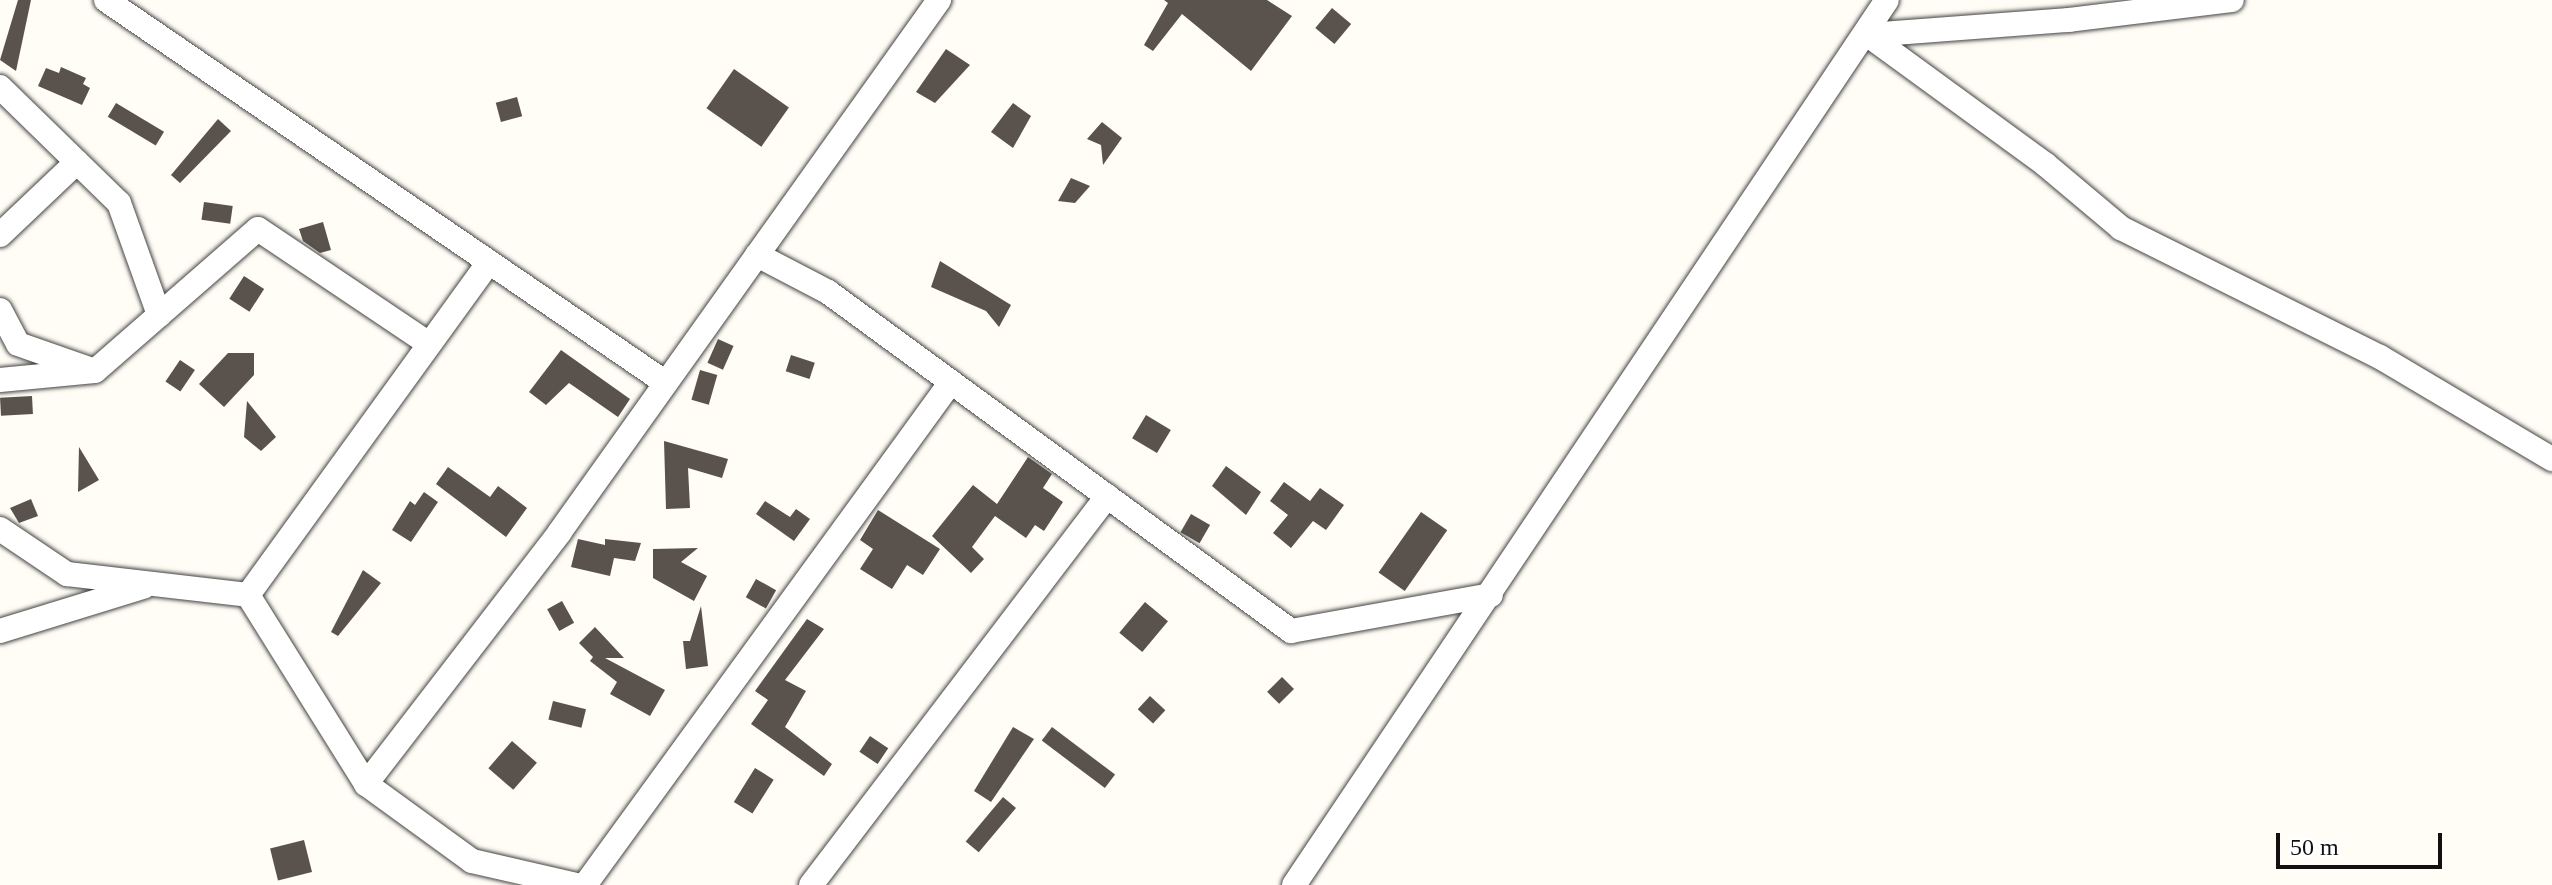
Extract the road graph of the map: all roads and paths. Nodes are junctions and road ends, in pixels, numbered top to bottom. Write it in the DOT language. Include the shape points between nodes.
graph roads {
  1 [pos="106,0"];
  2 [pos="939,0"];
  3 [pos="1887,0"];
  4 [pos="2232,0"];
  5 [pos="1868,35"];
  6 [pos="0,87"];
  7 [pos="77,162"];
  8 [pos="0,235"];
  9 [pos="757,255"];
  10 [pos="489,262"];
  11 [pos="0,310"];
  12 [pos="159,315"];
  13 [pos="429,344"];
  14 [pos="95,371"];
  15 [pos="0,380"];
  16 [pos="951,382"];
  17 [pos="666,383"];
  18 [pos="2552,459"];
  19 [pos="1107,496"];
  20 [pos="0,529"];
  21 [pos="153,584"];
  22 [pos="248,595"];
  23 [pos="1491,595"];
  24 [pos="0,631"];
  25 [pos="366,784"];
  26 [pos="464,855"];
  27 [pos="488,885"];
  28 [pos="577,885"];
  29 [pos="585,885"];
  30 [pos="811,885"];
  31 [pos="1294,885"];
  1 -- 10 [label="street"];
  2 -- 9 [label="street"];
  3 -- 5 [label="street"];
  4 -- 5 [label="street" via="2069,20"];
  5 -- 18 [label="street" via="2046,165 2121,228 2380,357"];
  5 -- 23 [label="street"];
  6 -- 7 [label="street"];
  7 -- 8 [label="street"];
  7 -- 12 [label="street" via="119,203"];
  9 -- 16 [label="street" via="828,292"];
  9 -- 17 [label="street"];
  10 -- 13 [label="street"];
  10 -- 17 [label="street"];
  11 -- 14 [label="street" via="18,344"];
  12 -- 13 [label="street" via="258,229"];
  12 -- 14 [label="street"];
  13 -- 22 [label="street"];
  14 -- 15 [label="street"];
  16 -- 19 [label="street"];
  16 -- 29 [label="street"];
  17 -- 25 [label="street" via="559,533"];
  19 -- 23 [label="street" via="1291,631"];
  19 -- 30 [label="street"];
  20 -- 21 [label="street" via="67,574"];
  21 -- 22 [label="street"];
  21 -- 24 [label="street"];
  22 -- 25 [label="street"];
  23 -- 31 [label="street"];
  25 -- 26 [label="street"];
  26 -- 27 [label="street"];
  26 -- 28 [label="street"];
}
